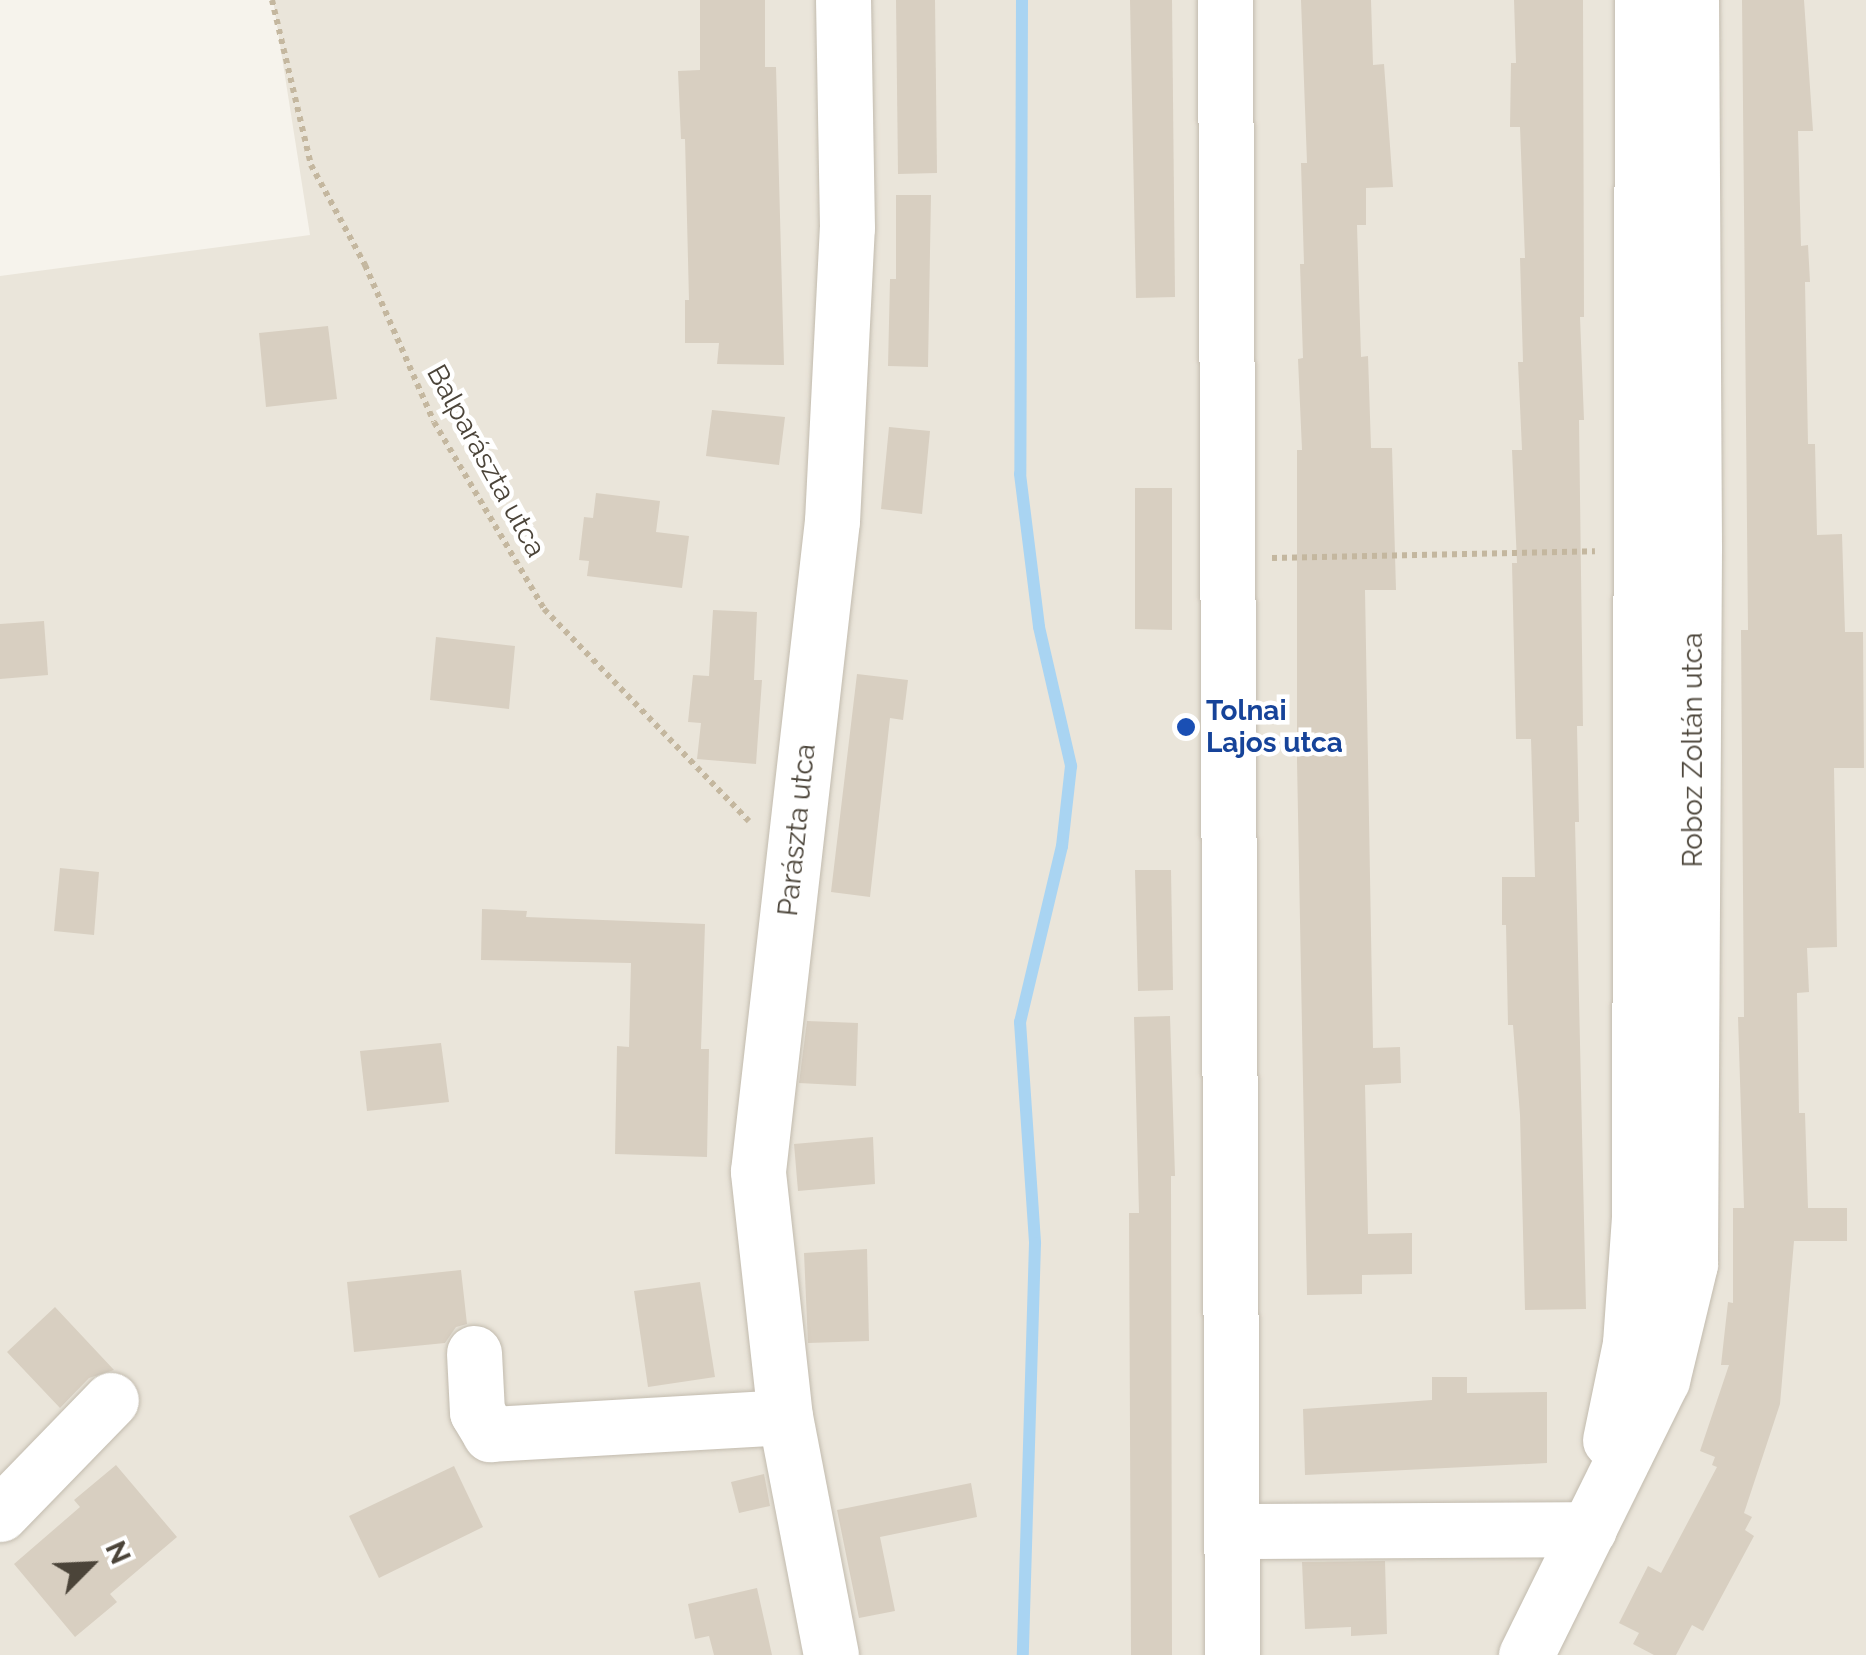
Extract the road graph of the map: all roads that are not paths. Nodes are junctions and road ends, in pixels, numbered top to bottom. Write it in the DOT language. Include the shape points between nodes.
graph roads {
  1 [pos="843,0"];
  2 [pos="1226,0"];
  3 [pos="1642,0"];
  4 [pos="1691,0"];
  5 [pos="474,1353"];
  6 [pos="111,1400"];
  7 [pos="785,1417"];
  8 [pos="1601,1508"];
  9 [pos="0,1514"];
  10 [pos="1232,1532"];
  11 [pos="832,1655"];
  12 [pos="1232,1655"];
  13 [pos="1526,1655"];
  1 -- 7 [label="street, Parászta utca" via="848,228 832,521 758,1171"];
  2 -- 10 [label="street"];
  3 -- 8 [label="street, Roboz Zoltán utca" via="1639,1217 1630,1343"];
  4 -- 8 [label="street, Roboz Zoltán utca" via="1690,1264 1662,1380"];
  5 -- 7 [label="street" via="476,1412 490,1434"];
  6 -- 9 [label="street"];
  7 -- 11 [label="street, Parászta utca"];
  8 -- 10 [label="street"];
  8 -- 13 [label="street, Roboz Zoltán utca"];
  10 -- 12 [label="street"];
}
